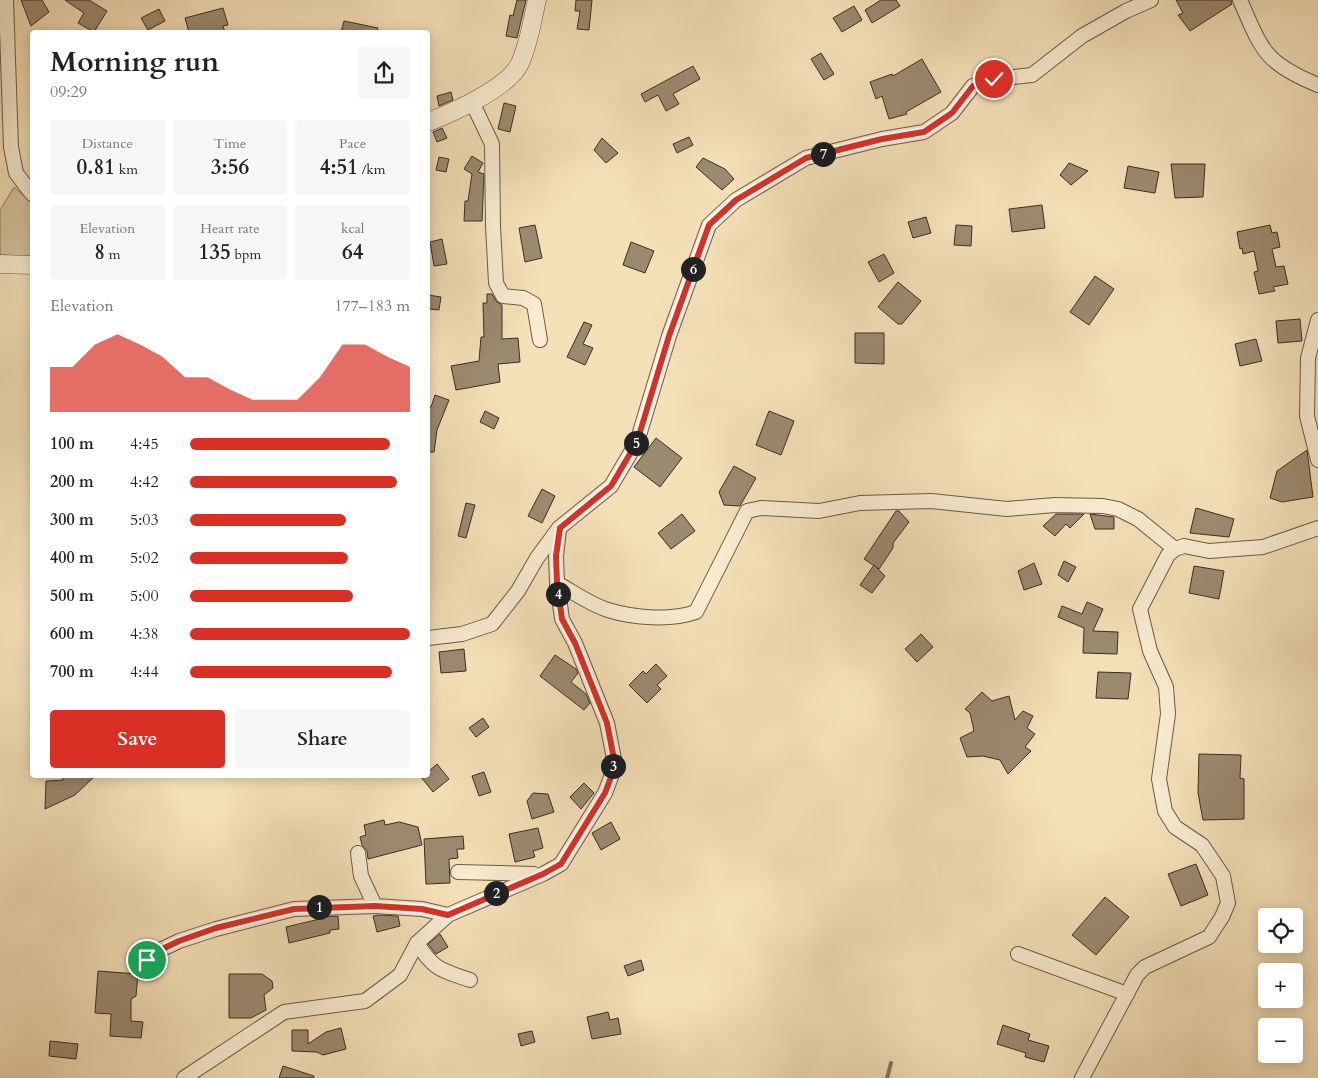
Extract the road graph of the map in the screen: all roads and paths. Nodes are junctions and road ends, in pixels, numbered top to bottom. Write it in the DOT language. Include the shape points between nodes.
graph roads {
  1 [pos="6,0"];
  2 [pos="537,0"];
  3 [pos="1151,0"];
  4 [pos="1240,0"];
  5 [pos="1318,85"];
  6 [pos="472,102"];
  7 [pos="430,121"];
  8 [pos="30,191"];
  9 [pos="0,264"];
  10 [pos="30,265"];
  11 [pos="1318,320"];
  12 [pos="1315,337"];
  13 [pos="540,340"];
  14 [pos="1318,460"];
  15 [pos="560,528"];
  16 [pos="1318,528"];
  17 [pos="1175,549"];
  18 [pos="557,583"];
  19 [pos="430,638"];
  20 [pos="358,853"];
  21 [pos="458,872"];
  22 [pos="543,874"];
  23 [pos="375,906"];
  24 [pos="448,915"];
  25 [pos="417,943"];
  26 [pos="1018,954"];
  27 [pos="146,971"];
  28 [pos="470,980"];
  29 [pos="1127,994"];
  30 [pos="184,1078"];
  31 [pos="1082,1078"];
  1 -- 8 [label="street" via="11,147 16,173"];
  2 -- 6 [label="street" via="520,65 488,94"];
  3 -- 15 [label="street" via="1082,36 1032,75 994,79 973,86 952,113 924,132 806,158 736,200 709,225 669,336 637,442 611,486"];
  4 -- 5 [label="street" via="1261,48 1279,66"];
  6 -- 7 [label="street"];
  6 -- 13 [label="street" via="492,144 496,283 503,296 523,298 534,304"];
  9 -- 10 [label="street"];
  11 -- 12 [label="street"];
  12 -- 14 [label="street" via="1308,358 1307,416"];
  15 -- 18 [label="street"];
  15 -- 19 [label="street" via="492,624 481,630"];
  16 -- 17 [label="street" via="1263,547 1210,551 1184,546"];
  17 -- 18 [label="street" via="1138,519 1103,506 1000,508 931,501 860,503 819,511 761,508 747,511 696,612 674,617 607,610"];
  17 -- 29 [label="street" via="1168,556 1140,609 1150,651 1166,687 1168,714 1159,779 1165,811 1175,827 1202,845 1223,876 1228,903 1209,937 1145,967"];
  18 -- 22 [label="street" via="562,619 607,723 614,759 605,793 572,848 561,864"];
  20 -- 23 [label="street" via="361,876"];
  21 -- 22 [label="street"];
  22 -- 24 [label="street"];
  23 -- 24 [label="street" via="422,909"];
  23 -- 27 [label="street" via="294,909 216,928 154,953 147,960"];
  24 -- 25 [label="street"];
  25 -- 28 [label="street" via="438,969"];
  25 -- 30 [label="street" via="400,975 365,1001 284,1012"];
  26 -- 29 [label="street"];
  29 -- 31 [label="street"];
}
